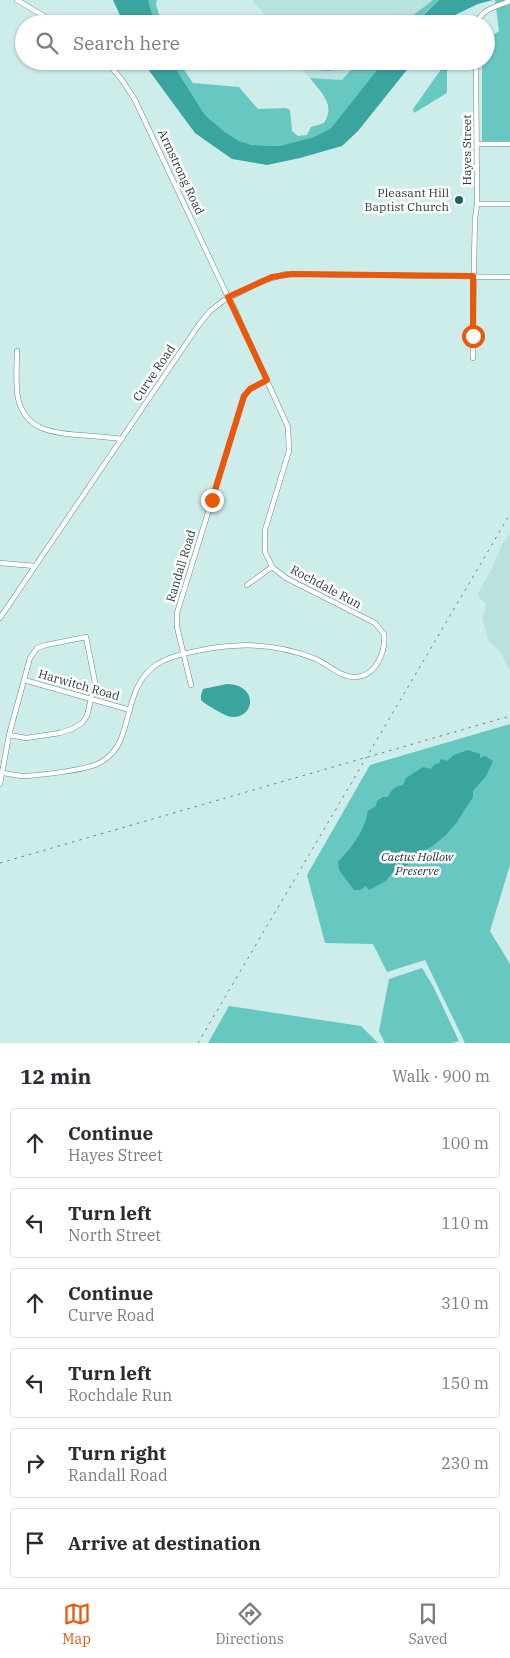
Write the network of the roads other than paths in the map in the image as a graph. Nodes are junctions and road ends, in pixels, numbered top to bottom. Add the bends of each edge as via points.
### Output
1 (17, 0) edge
2 (510, 1) edge
3 (42, 15) edge
4 (481, 15) edge
5 (114, 70) edge
6 (476, 70) edge
7 (478, 144) junction
8 (510, 144) edge
9 (477, 204) junction
10 (510, 204) edge
11 (473, 276) junction
12 (510, 277) edge
13 (228, 297) junction
14 (17, 351) dead end
15 (473, 358) dead end
16 (267, 380) junction
17 (122, 439) junction
18 (0, 563) edge
19 (34, 566) junction
20 (272, 566) junction
21 (247, 584) dead end
22 (0, 618) edge
23 (184, 655) junction
24 (24, 680) junction
25 (191, 684) dead end
26 (91, 699) junction
27 (130, 710) junction
28 (9, 735) junction
29 (1, 772) edge
30 (0, 784) edge

1 - 3 street
2 - 4 street
5 - 13 street, Armstrong Road via 139,108
6 - 7 street, Hayes Street
7 - 8 street
7 - 9 street, Hayes Street
9 - 10 street
9 - 11 street, Hayes Street
11 - 12 street, Curve Road
11 - 13 street, Curve Road via 286,274
11 - 15 street, Hayes Street
13 - 16 street, Rochdale Run
13 - 17 street, Curve Road via 205,316
14 - 17 street via 20,402 36,425 55,433
16 - 20 street, Rochdale Run via 290,438 265,530 265,552
16 - 23 street, Randall Road via 244,396 186,583 176,620
17 - 19 street, Curve Road
18 - 19 street
19 - 22 street, Curve Road
20 - 21 street
20 - 23 street, Rochdale Run via 286,578 380,627 384,634 384,651 371,672 356,678 348,676 292,650 268,646 237,644
23 - 25 street, Randall Road
23 - 27 street via 150,669 137,688
24 - 26 street, Harwitch Road
24 - 26 street via 30,658 37,648 86,637 95,682
24 - 28 street
26 - 27 street, Harwitch Road
26 - 28 street via 87,716 72,729 26,738
27 - 29 street via 120,742 109,757 98,764 26,776
28 - 29 street
29 - 30 street

